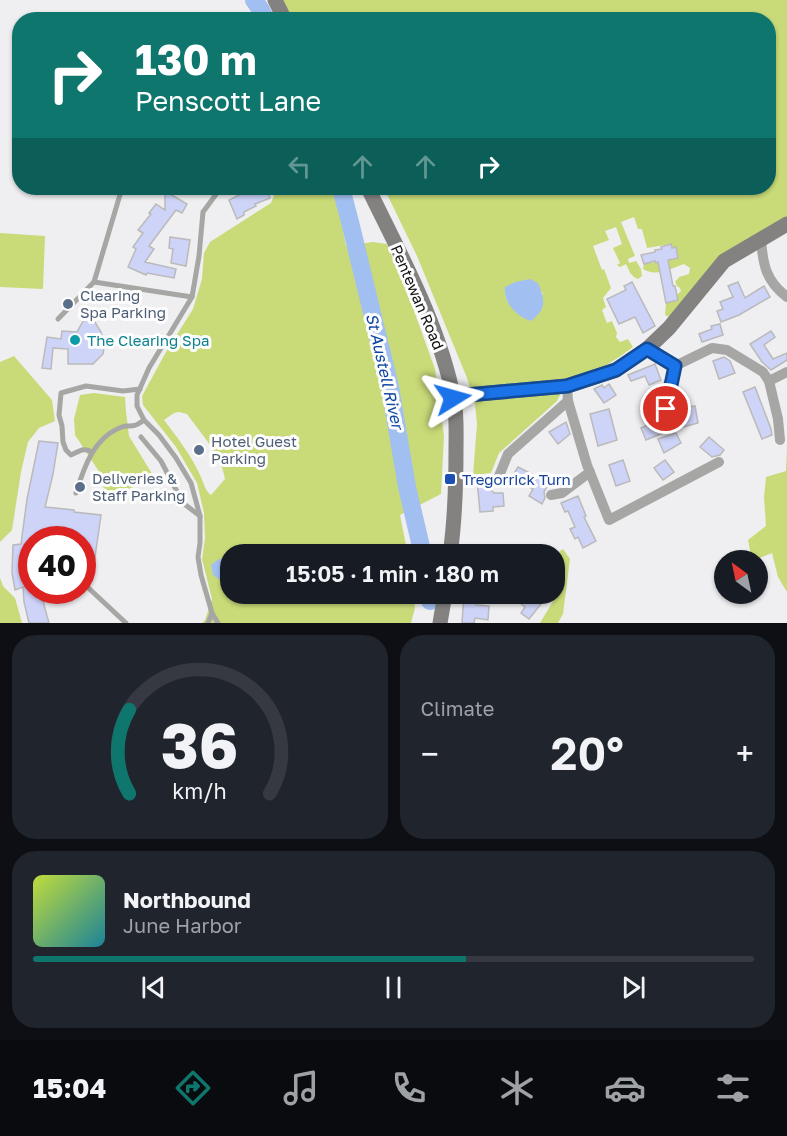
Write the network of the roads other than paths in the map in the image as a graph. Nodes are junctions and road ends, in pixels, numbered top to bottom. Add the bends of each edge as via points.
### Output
1 (120, 195) edge
2 (217, 195) edge
3 (371, 195) edge
4 (787, 224) edge
5 (761, 240) junction
6 (94, 282) junction
7 (192, 297) junction
8 (787, 297) edge
9 (58, 319) dead end
10 (647, 349) junction
11 (675, 366) junction
12 (787, 372) edge
13 (769, 381) junction
14 (140, 388) junction
15 (568, 393) junction
16 (453, 398) junction
17 (659, 415) dead end
18 (144, 420) junction
19 (141, 437) dead end
20 (780, 440) dead end
21 (92, 452) junction
22 (719, 462) dead end
23 (590, 472) junction
24 (499, 476) dead end
25 (76, 493) dead end
26 (551, 495) dead end
27 (200, 516) junction
28 (451, 544) edge
29 (96, 595) edge
30 (443, 604) edge
31 (212, 614) junction
32 (126, 623) edge
33 (208, 623) edge
34 (218, 623) edge
35 (440, 623) edge

1 - 6 lane
2 - 7 lane via 203,212
3 - 16 main road, Pentewan Road via 437,337
4 - 5 main road
5 - 8 street via 768,278
5 - 10 main road via 724,261
6 - 7 lane
6 - 9 lane
7 - 14 lane
10 - 11 street
10 - 15 main road via 616,370
11 - 13 street via 712,348 727,350 763,372
11 - 17 street via 666,409
12 - 13 street
13 - 20 street
14 - 18 lane via 137,406
14 - 21 lane via 123,391 86,386 61,393 59,415 66,450 72,455 87,449
15 - 16 main road
15 - 23 street
15 - 24 street via 508,454
16 - 28 main road, Pentewan Road via 456,477
18 - 21 lane via 112,432
18 - 27 lane via 159,435 191,483
19 - 27 lane via 161,461 183,503
21 - 25 lane
22 - 23 street via 609,520
23 - 26 street via 562,493
27 - 31 lane via 198,557
29 - 32 lane
30 - 35 main road
31 - 33 lane
31 - 34 lane

